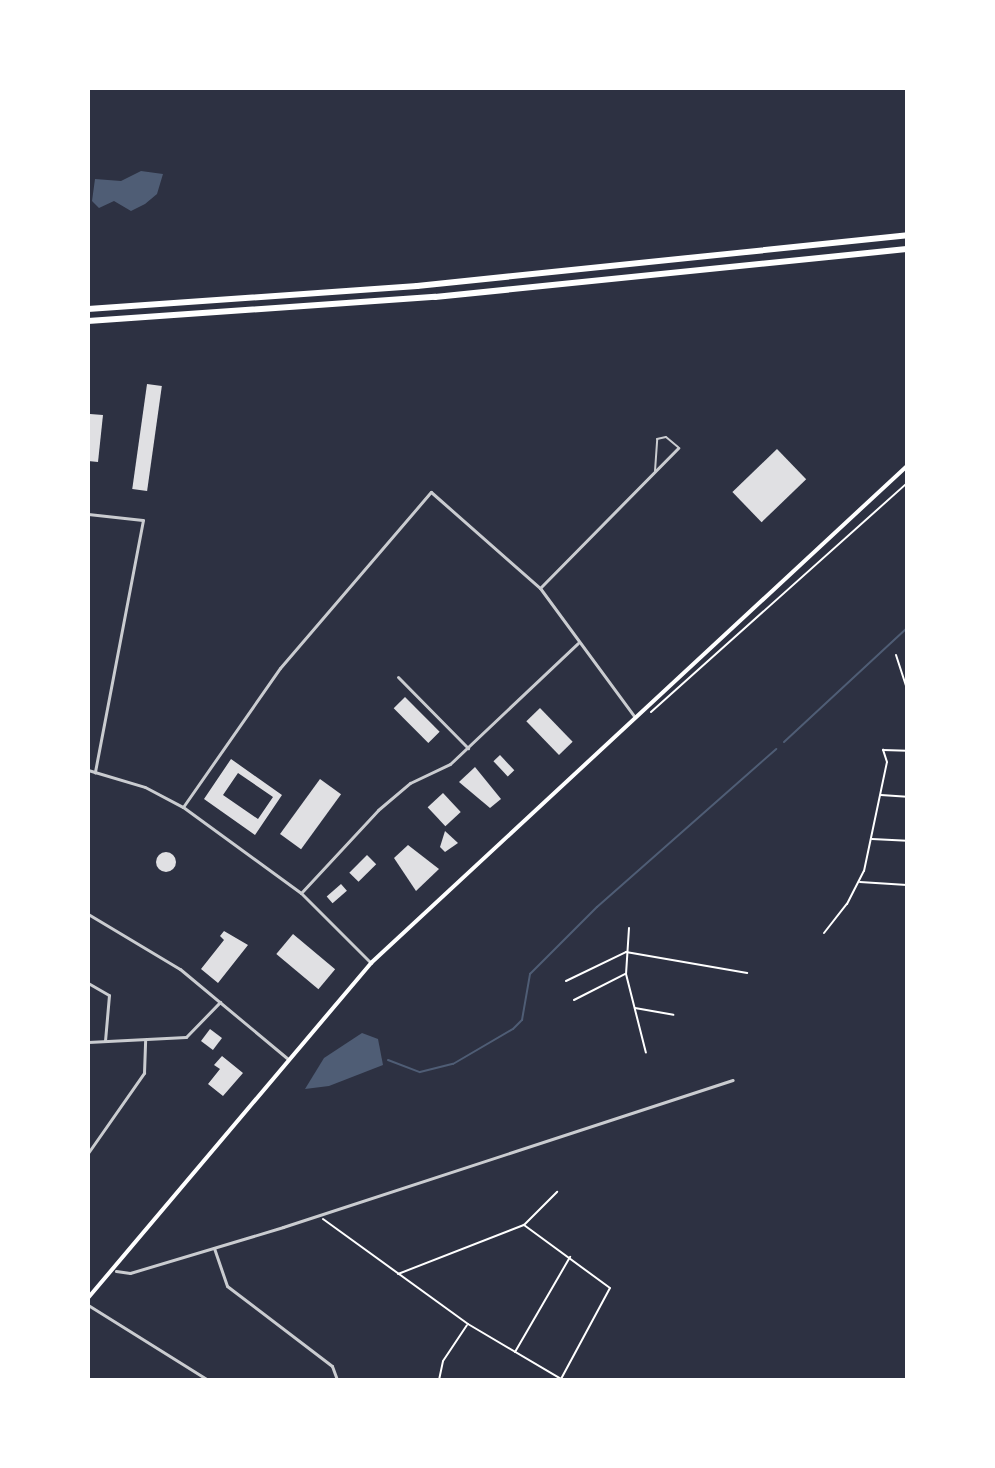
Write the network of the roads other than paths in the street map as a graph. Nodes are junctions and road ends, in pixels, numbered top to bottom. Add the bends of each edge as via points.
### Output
1 (907, 235) edge
2 (907, 249) edge
3 (88, 309) edge
4 (88, 321) edge
5 (678, 448) joint
6 (907, 466) edge
7 (655, 471) junction
8 (88, 514) edge
9 (540, 588) junction
10 (578, 643) junction
11 (398, 677) dead end
12 (634, 716) junction
13 (468, 748) junction
14 (88, 770) edge
15 (95, 772) junction
16 (183, 807) junction
17 (301, 893) junction
18 (88, 914) edge
19 (371, 963) junction
20 (88, 983) edge
21 (221, 1002) junction
22 (145, 1040) junction
23 (105, 1041) junction
24 (88, 1042) edge
25 (288, 1059) junction
26 (733, 1080) dead end
27 (88, 1153) edge
28 (214, 1248) junction
29 (116, 1271) junction
30 (88, 1298) edge
31 (88, 1305) edge
32 (208, 1380) edge
33 (337, 1380) edge

1 - 3 highway via 454,283
2 - 4 highway via 435,297
5 - 7 street
5 - 7 lane via 666,437 657,439
6 - 12 main road
7 - 9 street
8 - 15 street via 143,520
9 - 10 street
9 - 16 street via 431,492 292,653
10 - 12 street
10 - 13 street
11 - 13 street
12 - 19 main road
13 - 17 street via 450,764 405,786
14 - 15 street
15 - 16 street via 145,787
16 - 17 street
17 - 19 street
18 - 21 street via 154,951
19 - 25 main road
20 - 23 street via 109,995
21 - 22 street via 188,1036
21 - 25 street
22 - 23 street
22 - 27 street via 144,1073
23 - 24 street
25 - 29 main road
26 - 28 street
28 - 29 street via 130,1273
28 - 33 street via 227,1286 332,1366
29 - 30 main road
31 - 32 street

